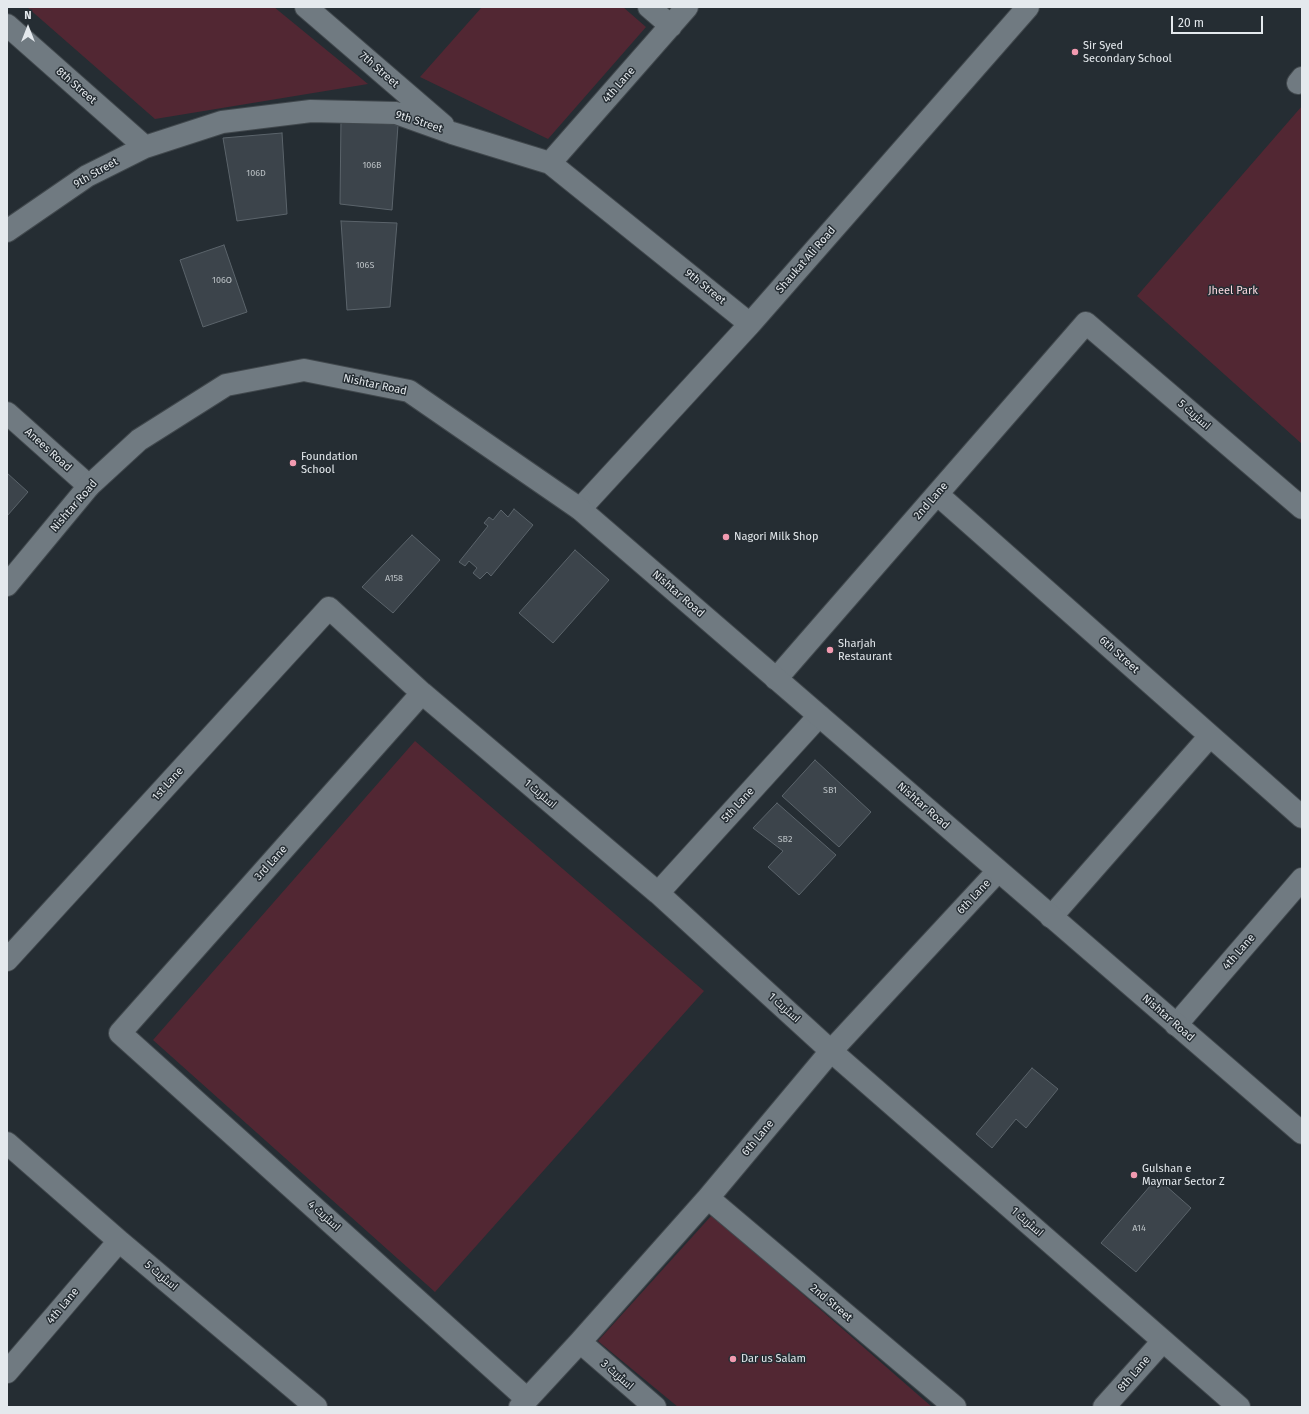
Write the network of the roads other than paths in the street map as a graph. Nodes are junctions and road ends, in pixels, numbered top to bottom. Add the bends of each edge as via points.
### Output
1 (306, 7) edge
2 (649, 7) edge
3 (687, 7) edge
4 (1028, 7) edge
5 (7, 25) edge
6 (671, 26) junction
7 (452, 133) junction
8 (145, 147) junction
9 (550, 162) junction
10 (7, 231) edge
11 (1086, 323) joint
12 (750, 324) junction
13 (7, 413) edge
14 (89, 486) junction
15 (937, 494) junction
16 (1302, 508) edge
17 (580, 509) junction
18 (7, 585) edge
19 (329, 608) joint
20 (776, 679) junction
21 (422, 693) junction
22 (819, 716) junction
23 (1210, 736) junction
24 (1302, 817) edge
25 (998, 871) junction
26 (1302, 879) edge
27 (658, 893) junction
28 (1051, 917) junction
29 (7, 960) edge
30 (1176, 1025) junction
31 (120, 1034) joint
32 (831, 1051) junction
33 (1302, 1132) edge
34 (7, 1143) edge
35 (708, 1198) junction
36 (119, 1241) junction
37 (1163, 1340) junction
38 (580, 1342) junction
39 (7, 1372) edge
40 (523, 1403) edge
41 (316, 1407) edge
42 (655, 1407) edge
43 (955, 1407) edge
44 (1104, 1407) edge
45 (1239, 1407) edge

1 - 7 street, 7th Street
2 - 6 street
3 - 6 street, 4th Lane
4 - 12 street, Shaukat Ali Road
5 - 8 street, 8th Street
6 - 9 street, 4th Lane
7 - 8 street, 9th Street via 396,113 311,111 222,122
7 - 9 street, 9th Street
8 - 10 street, 9th Street via 87,176
9 - 12 street, 9th Street
11 - 15 street, 2nd Lane
11 - 16 street, اسٹریٹ 5
12 - 17 street, Shaukat Ali Road
13 - 14 street, Anees Road
14 - 17 street, Nishtar Road via 139,440 226,385 304,370 409,391
14 - 18 street, Nishtar Road
15 - 20 street, 2nd Lane
15 - 23 street, 6th Street
17 - 20 street, Nishtar Road
19 - 21 street, اسٹریٹ 1
19 - 29 street, 1st Lane
20 - 22 street, Nishtar Road
21 - 27 street, اسٹریٹ 1
21 - 31 street, 3rd Lane
22 - 25 street, Nishtar Road
22 - 27 street, 5th Lane
23 - 24 street, 6th Street
23 - 28 street
25 - 28 street, Nishtar Road
25 - 32 street, 6th Lane
26 - 30 street, 4th Lane
27 - 32 street, اسٹریٹ 1
28 - 30 street, Nishtar Road
30 - 33 street, Nishtar Road
31 - 40 street, اسٹریٹ 4
32 - 35 street, 6th Lane
32 - 37 street, اسٹریٹ 1
34 - 36 street, اسٹریٹ 5
35 - 38 street, 6th Lane
35 - 43 street, 2nd Street
36 - 39 street, 4th Lane
36 - 41 street, اسٹریٹ 5
37 - 44 street, 8th Lane
37 - 45 street, اسٹریٹ 1
38 - 40 street, 6th Lane
38 - 42 street, اسٹریٹ 3

